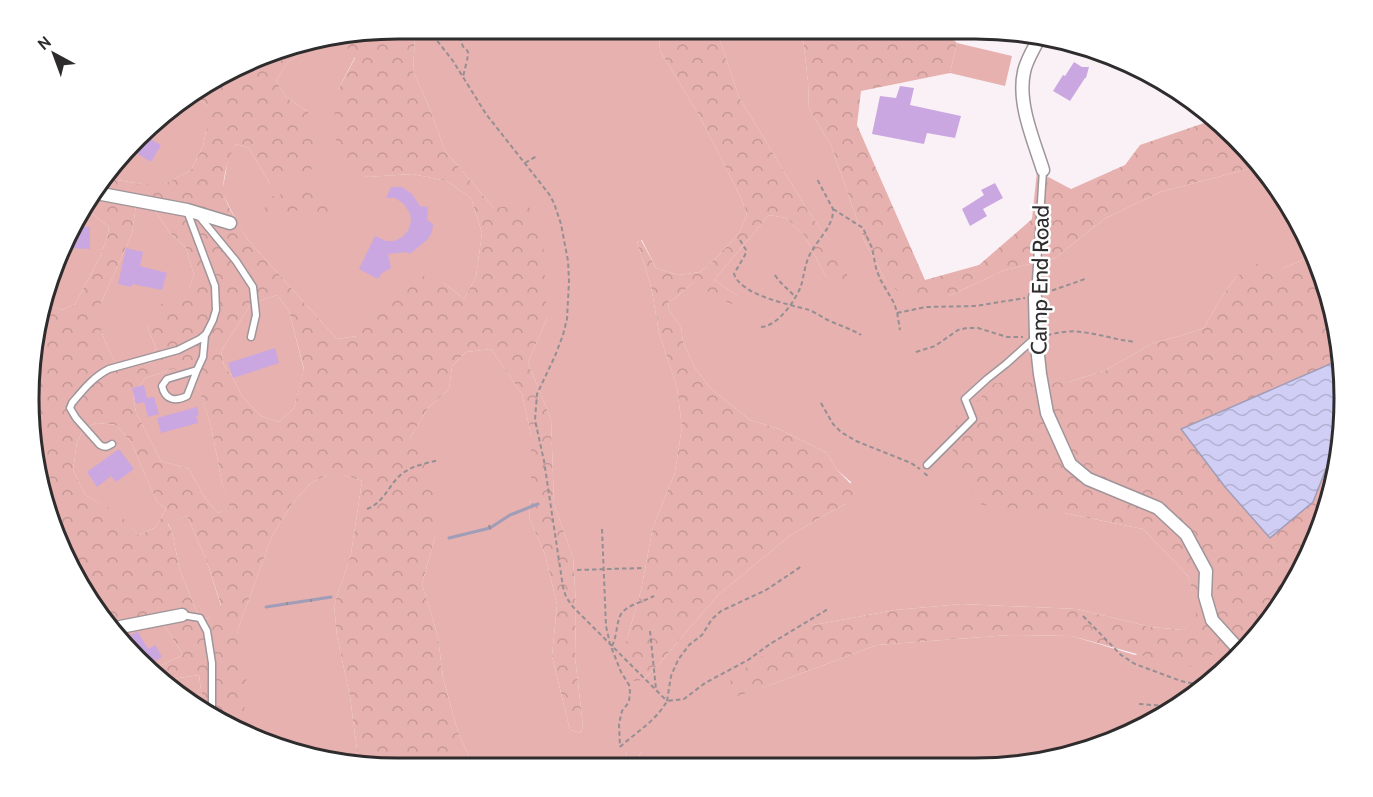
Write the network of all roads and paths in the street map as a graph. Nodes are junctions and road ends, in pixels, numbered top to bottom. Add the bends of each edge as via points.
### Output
1 (436, 39) edge
2 (460, 39) edge
3 (1037, 45) edge
4 (463, 77) junction
5 (537, 156) dead end
6 (525, 164) junction
7 (1043, 170) joint
8 (817, 179) dead end
9 (103, 194) edge
10 (833, 209) junction
11 (192, 212) junction
12 (230, 223) dead end
13 (740, 240) dead end
14 (775, 275) dead end
15 (1085, 279) dead end
16 (795, 297) junction
17 (1035, 297) junction
18 (789, 305) junction
19 (897, 313) junction
20 (760, 327) dead end
21 (900, 330) dead end
22 (206, 334) junction
23 (861, 335) dead end
24 (251, 337) dead end
25 (1036, 337) junction
26 (1135, 342) dead end
27 (916, 352) dead end
28 (197, 370) junction
29 (821, 403) dead end
30 (112, 444) dead end
31 (439, 460) dead end
32 (927, 465) dead end
33 (928, 477) dead end
34 (367, 509) dead end
35 (489, 525) dead end
36 (602, 529) dead end
37 (491, 531) dead end
38 (801, 566) dead end
39 (642, 568) dead end
40 (603, 569) junction
41 (577, 570) dead end
42 (654, 596) dead end
43 (828, 609) dead end
44 (182, 615) joint
45 (1083, 616) dead end
46 (121, 627) edge
47 (650, 631) dead end
48 (611, 645) junction
49 (1236, 646) edge
50 (1193, 684) edge
51 (656, 689) junction
52 (667, 701) junction
53 (1139, 704) dead end
54 (212, 705) edge
55 (1161, 706) edge

1 - 4 path
2 - 4 path via 468,52
3 - 7 street, Camp End Road via 1024,69 1021,90
4 - 6 path
5 - 6 path
6 - 48 path via 554,202 568,261 567,319 535,401 563,587 573,607
7 - 17 lane, Camp End Road
8 - 10 path
9 - 11 street
10 - 16 path via 830,223 809,256
10 - 19 path via 863,228 880,279
11 - 12 street
11 - 22 lane via 215,286 216,310
11 - 24 lane via 236,261 253,287 256,315
13 - 18 path via 746,250 734,274 740,284
14 - 16 path
15 - 17 path
16 - 18 path
17 - 19 path
17 - 25 street, Camp End Road
18 - 20 path via 776,322
18 - 23 path
19 - 21 path
22 - 28 lane
22 - 30 lane via 178,350 99,373 72,403 75,418 99,445
25 - 26 path via 1082,332
25 - 27 path via 1007,337 967,328
25 - 32 lane via 965,399 973,419
25 - 49 street, Camp End Road via 1047,413 1070,464 1088,479 1158,508 1186,534 1206,571 1205,596 1212,621
28 - 28 lane via 164,381 166,396 170,400 187,396
29 - 33 path via 841,432 911,463
31 - 34 path via 405,471 379,502
35 - 37 path
36 - 40 path
38 - 52 path via 766,590 721,610 678,660
39 - 40 path
40 - 41 path
40 - 48 path
42 - 48 path via 623,611
43 - 52 path via 684,699
44 - 46 street
44 - 54 lane via 200,618 207,631
45 - 50 path via 1135,664
47 - 51 path
48 - 51 path
48 - 52 path via 630,691 619,724 620,747 656,717
51 - 52 path
53 - 55 path

